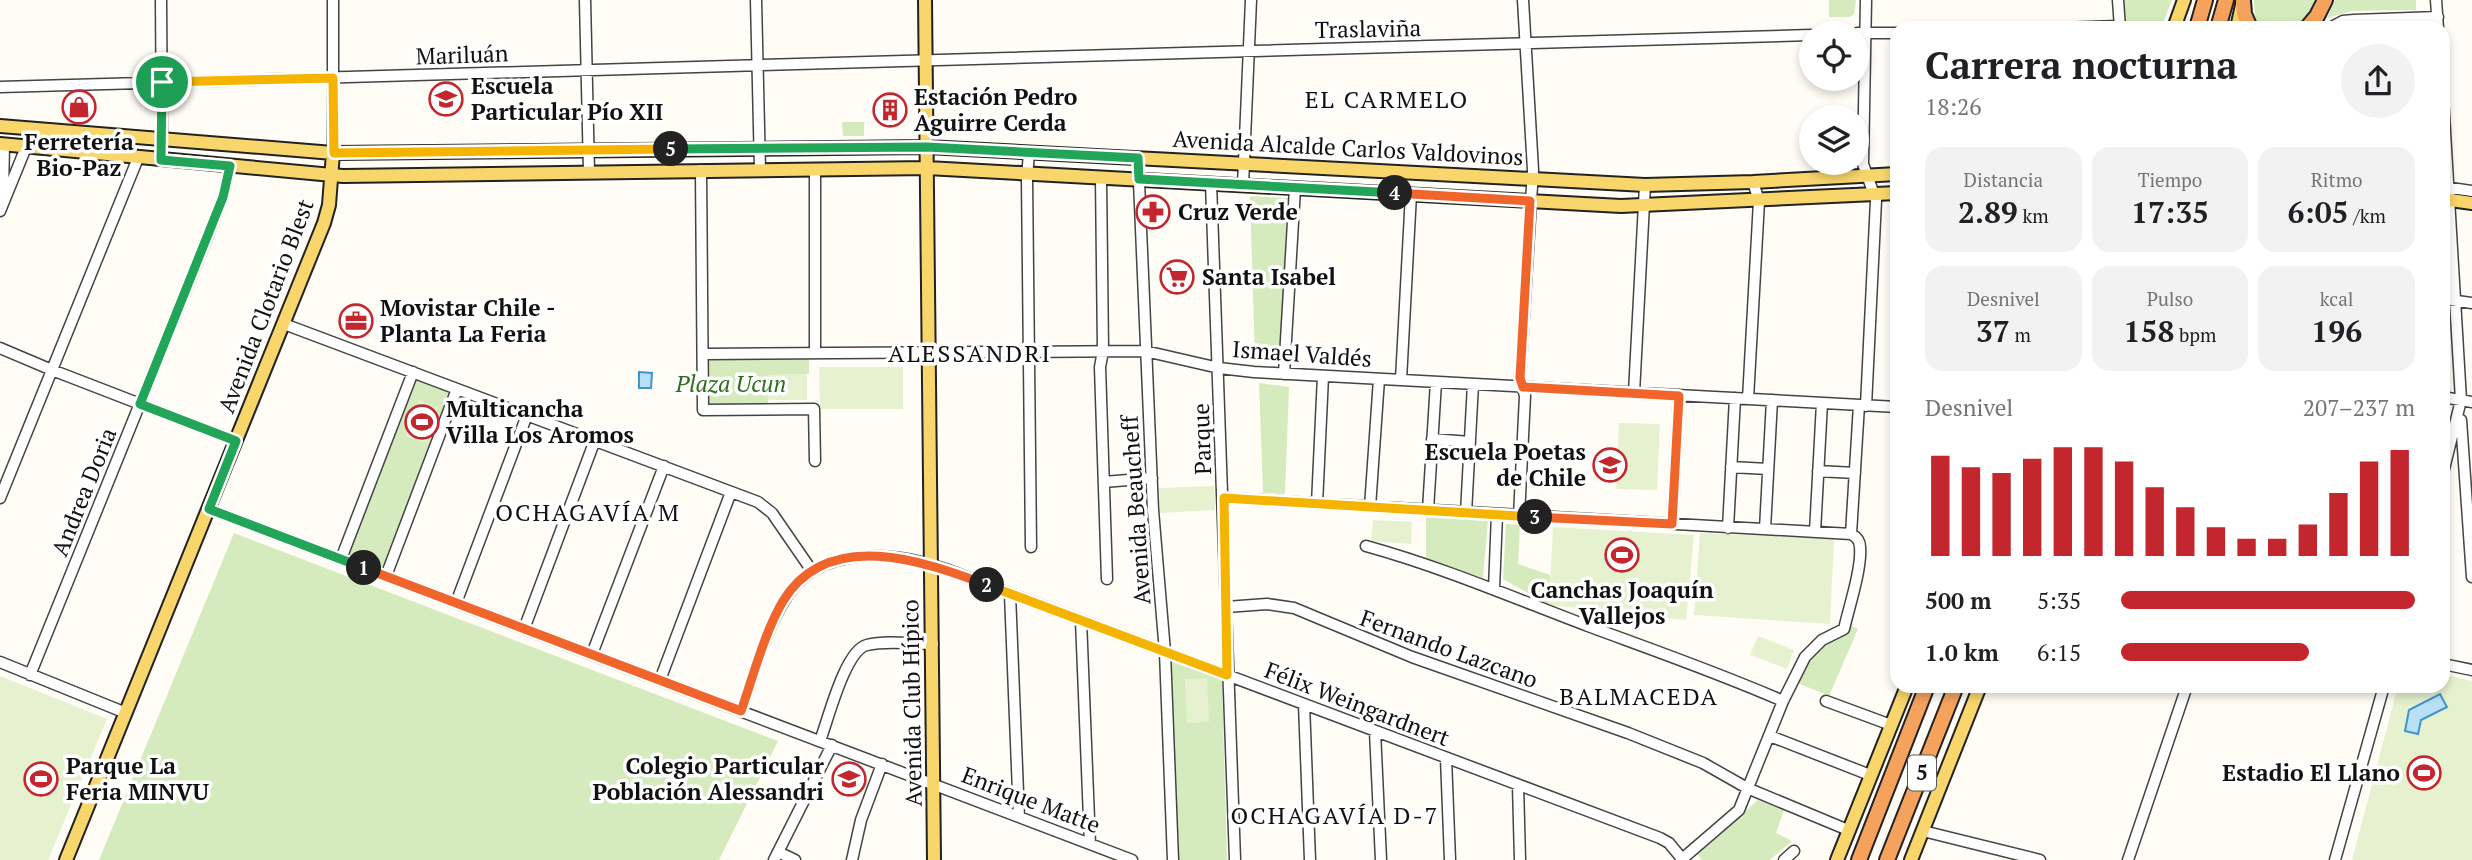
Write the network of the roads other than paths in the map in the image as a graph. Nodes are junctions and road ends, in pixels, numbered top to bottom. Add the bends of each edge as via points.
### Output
1 (161, 0) edge
2 (332, 0) edge
3 (585, 0) edge
4 (756, 0) edge
5 (925, 0) edge
6 (1251, 0) edge
7 (1522, 0) edge
8 (1866, 0) edge
9 (2118, 0) edge
10 (2184, 0) edge
11 (2205, 0) edge
12 (2227, 0) edge
13 (2243, 0) edge
14 (2325, 0) edge
15 (2436, 0) edge
16 (1863, 21) edge
17 (2120, 21) edge
18 (2176, 21) edge
19 (2199, 21) edge
20 (2220, 21) edge
21 (2238, 21) edge
22 (2247, 21) edge
23 (2313, 21) edge
24 (2343, 21) edge
25 (2396, 21) edge
26 (2438, 21) edge
27 (1869, 33) edge
28 (1890, 33) edge
29 (1799, 35) edge
30 (1526, 45) junction
31 (1249, 51) junction
32 (926, 61) junction
33 (758, 66) junction
34 (587, 70) junction
35 (333, 78) junction
36 (162, 82) junction
37 (0, 87) edge
38 (1862, 91) edge
39 (0, 126) edge
40 (33, 130) junction
41 (77, 132) junction
42 (162, 139) junction
43 (2, 145) edge
44 (25, 146) junction
45 (249, 147) junction
46 (927, 147) junction
47 (760, 148) junction
48 (832, 148) junction
49 (848, 148) junction
50 (662, 149) junction
51 (682, 149) junction
52 (588, 150) junction
53 (619, 150) junction
54 (638, 150) junction
55 (75, 151) junction
56 (371, 152) junction
57 (459, 152) junction
58 (1029, 152) junction
59 (334, 153) junction
60 (138, 158) junction
61 (1138, 158) junction
62 (161, 160) junction
63 (1245, 164) junction
64 (230, 166) junction
65 (245, 167) junction
66 (927, 168) junction
67 (815, 169) junction
68 (829, 169) junction
69 (851, 169) junction
70 (1345, 169) junction
71 (684, 170) junction
72 (701, 170) junction
73 (760, 170) junction
74 (619, 171) junction
75 (638, 171) junction
76 (662, 171) junction
77 (589, 172) junction
78 (460, 173) junction
79 (1027, 173) junction
80 (370, 174) junction
81 (1435, 174) junction
82 (1890, 174) edge
83 (332, 176) junction
84 (1867, 176) junction
85 (1101, 177) junction
86 (1139, 179) junction
87 (1532, 179) junction
88 (1754, 182) junction
89 (1212, 183) junction
90 (1243, 185) junction
91 (1645, 185) junction
92 (1295, 188) junction
93 (1342, 191) junction
94 (2472, 191) edge
95 (1890, 193) edge
96 (2450, 193) edge
97 (1412, 194) junction
98 (1874, 194) junction
99 (1434, 195) junction
100 (2450, 195) edge
101 (1530, 201) junction
102 (1759, 201) junction
103 (2472, 203) edge
104 (1645, 206) junction
105 (1, 207) edge
106 (2450, 241) edge
107 (2450, 300) edge
108 (2455, 301) junction
109 (2472, 303) edge
110 (284, 324) junction
111 (0, 348) edge
112 (1103, 351) junction
113 (1145, 351) junction
114 (929, 352) junction
115 (1030, 352) junction
116 (814, 353) junction
117 (705, 354) junction
118 (1219, 368) junction
119 (52, 370) junction
120 (413, 372) junction
121 (1284, 374) junction
122 (1323, 376) junction
123 (1378, 379) junction
124 (1401, 380) junction
125 (1436, 382) junction
126 (1473, 384) junction
127 (1523, 387) junction
128 (457, 389) junction
129 (1634, 393) junction
130 (1679, 396) junction
131 (1735, 398) junction
132 (1748, 399) junction
133 (1772, 400) junction
134 (2450, 400) edge
135 (2472, 402) edge
136 (1822, 403) junction
137 (140, 404) junction
138 (1862, 405) junction
139 (2460, 405) junction
140 (1890, 407) edge
141 (527, 415) junction
142 (1432, 439) junction
143 (595, 440) junction
144 (236, 441) junction
145 (1470, 442) junction
146 (2450, 445) edge
147 (815, 461) dead end
148 (664, 466) junction
149 (1731, 467) junction
150 (1768, 469) junction
151 (1818, 471) junction
152 (1855, 473) junction
153 (1152, 478) junction
154 (1104, 482) junction
155 (731, 492) junction
156 (0, 498) edge
157 (1224, 498) junction
158 (1317, 504) junction
159 (1370, 507) junction
160 (209, 509) junction
161 (1428, 510) junction
162 (1466, 513) junction
163 (1497, 514) junction
164 (1519, 516) junction
165 (1728, 523) junction
166 (1672, 524) junction
167 (1765, 530) junction
168 (1815, 532) junction
169 (1854, 536) junction
170 (1366, 546) dead end
171 (1031, 547) dead end
172 (2471, 553) edge
173 (341, 559) junction
174 (932, 564) junction
175 (812, 572) junction
176 (386, 576) junction
177 (2472, 577) edge
178 (1107, 579) dead end
179 (1494, 589) junction
180 (1010, 594) junction
181 (456, 603) junction
182 (1226, 607) junction
183 (1081, 620) junction
184 (524, 629) junction
185 (933, 644) junction
186 (1165, 652) junction
187 (592, 654) junction
188 (0, 662) edge
189 (2450, 665) edge
190 (2472, 670) edge
191 (30, 675) junction
192 (1227, 675) junction
193 (660, 680) junction
194 (1904, 693) edge
195 (1924, 693) edge
196 (1953, 693) edge
197 (1977, 693) edge
198 (2185, 693) edge
199 (2382, 693) edge
200 (1783, 701) junction
201 (1826, 701) dead end
202 (1304, 704) junction
203 (741, 711) junction
204 (126, 713) junction
205 (1891, 725) junction
206 (1375, 731) junction
207 (1770, 736) junction
208 (820, 741) junction
209 (832, 745) junction
210 (1446, 758) junction
211 (882, 764) junction
212 (1870, 775) junction
213 (935, 785) junction
214 (1518, 785) junction
215 (1748, 788) junction
216 (1019, 817) junction
217 (1848, 830) junction
218 (1923, 831) junction
219 (1090, 844) junction
220 (1794, 851) dead end
221 (776, 856) edge
222 (66, 860) edge
223 (795, 860) edge
224 (852, 860) edge
225 (934, 860) edge
226 (1132, 860) edge
227 (1173, 860) edge
228 (1235, 860) edge
229 (1310, 860) edge
230 (1381, 860) edge
231 (1450, 860) edge
232 (1520, 860) edge
233 (1682, 860) edge
234 (1784, 860) edge
235 (1836, 860) edge
236 (1859, 860) edge
237 (1888, 860) edge
238 (1911, 860) edge
239 (2040, 860) edge
240 (2128, 860) edge
241 (2335, 860) edge

1 - 36 street
2 - 35 street
3 - 34 street
4 - 33 street
5 - 32 main road, Avenida Club Hípico
6 - 31 street
7 - 30 street
8 - 16 street
9 - 17 street
10 - 18 main road
11 - 19 highway
12 - 20 highway
13 - 21 main road
13 - 22 highway
14 - 23 highway
15 - 26 street
24 - 25 street
27 - 28 street
29 - 30 street, Traslaviña
30 - 31 street, Traslaviña
30 - 87 street
31 - 32 street, Traslaviña
31 - 63 street
32 - 33 street, Mariluán
32 - 46 main road, Avenida Club Hípico
33 - 34 street, Mariluán
33 - 47 street
34 - 35 street, Mariluán
34 - 52 street
35 - 36 street, Mariluán
35 - 59 street
36 - 37 street, Mariluán
36 - 42 street
38 - 84 street
39 - 40 main road, Avenida Alcalde Carlos Valdovinos
40 - 41 main road, Avenida Alcalde Carlos Valdovinos
40 - 44 street
41 - 42 main road, Avenida Alcalde Carlos Valdovinos
41 - 55 main road
42 - 45 main road, Avenida Alcalde Carlos Valdovinos
42 - 62 main road
43 - 44 main road, Avenida Alcalde Carlos Valdovinos
43 - 105 street
44 - 55 main road, Avenida Alcalde Carlos Valdovinos
44 - 105 street
45 - 59 main road, Avenida Alcalde Carlos Valdovinos
45 - 65 main road
46 - 49 main road, Avenida Alcalde Carlos Valdovinos
46 - 58 main road, Avenida Alcalde Carlos Valdovinos
46 - 66 main road, Avenida Club Hípico
47 - 48 main road, Avenida Alcalde Carlos Valdovinos
47 - 51 main road, Avenida Alcalde Carlos Valdovinos
47 - 73 street
48 - 49 main road, Avenida Alcalde Carlos Valdovinos
48 - 68 main road via 837,159
49 - 69 main road via 843,162
50 - 51 main road, Avenida Alcalde Carlos Valdovinos
50 - 54 main road, Avenida Alcalde Carlos Valdovinos
50 - 76 main road via 668,161
51 - 71 main road via 676,161
52 - 53 main road, Avenida Alcalde Carlos Valdovinos
52 - 57 main road, Avenida Alcalde Carlos Valdovinos
52 - 77 street
53 - 54 main road, Avenida Alcalde Carlos Valdovinos
53 - 74 main road via 624,161
54 - 75 main road via 632,161
55 - 60 main road, Avenida Alcalde Carlos Valdovinos
56 - 57 main road, Avenida Alcalde Carlos Valdovinos
56 - 59 main road, Avenida Alcalde Carlos Valdovinos
56 - 80 main road
57 - 78 main road
58 - 61 main road, Avenida Alcalde Carlos Valdovinos
58 - 79 street
59 - 83 main road, Avenida Clotario Blest
60 - 62 main road, Avenida Alcalde Carlos Valdovinos
60 - 119 street
61 - 63 main road, Avenida Alcalde Carlos Valdovinos
61 - 86 street, Avenida Beaucheff
62 - 64 main road, Avenida Alcalde Carlos Valdovinos
63 - 70 main road, Avenida Alcalde Carlos Valdovinos
63 - 90 street
64 - 65 main road, Avenida Alcalde Carlos Valdovinos
64 - 137 street, Andrea Doria via 223,197
65 - 83 main road, Avenida Alcalde Carlos Valdovinos
66 - 69 main road, Avenida Alcalde Carlos Valdovinos
66 - 79 main road, Avenida Alcalde Carlos Valdovinos
66 - 114 main road, Avenida Club Hípico
67 - 68 main road, Avenida Alcalde Carlos Valdovinos
67 - 73 main road, Avenida Alcalde Carlos Valdovinos
67 - 116 street
68 - 69 main road, Avenida Alcalde Carlos Valdovinos
70 - 81 main road, Avenida Alcalde Carlos Valdovinos
70 - 93 main road
71 - 72 main road, Avenida Alcalde Carlos Valdovinos
71 - 76 main road, Avenida Alcalde Carlos Valdovinos
72 - 73 main road, Avenida Alcalde Carlos Valdovinos
72 - 117 street
74 - 75 main road, Avenida Alcalde Carlos Valdovinos
74 - 77 main road, Avenida Alcalde Carlos Valdovinos
75 - 76 main road, Avenida Alcalde Carlos Valdovinos
77 - 78 main road, Avenida Alcalde Carlos Valdovinos
78 - 80 main road, Avenida Alcalde Carlos Valdovinos
79 - 85 main road, Avenida Alcalde Carlos Valdovinos
79 - 115 street
80 - 83 main road, Avenida Alcalde Carlos Valdovinos
81 - 87 main road, Avenida Alcalde Carlos Valdovinos
81 - 99 main road
82 - 84 main road, Avenida Alcalde Carlos Valdovinos
83 - 110 main road, Avenida Clotario Blest via 324,223
84 - 88 main road, Avenida Alcalde Carlos Valdovinos
84 - 98 street
85 - 86 main road, Avenida Alcalde Carlos Valdovinos
85 - 112 street
86 - 89 main road, Avenida Alcalde Carlos Valdovinos
86 - 113 street, Avenida Beaucheff
87 - 91 main road, Avenida Alcalde Carlos Valdovinos
87 - 101 street
88 - 91 main road, Avenida Alcalde Carlos Valdovinos
88 - 102 street
89 - 90 main road, Avenida Alcalde Carlos Valdovinos
89 - 118 street, Parque
90 - 92 main road, Avenida Alcalde Carlos Valdovinos
91 - 104 street
92 - 93 main road, Avenida Alcalde Carlos Valdovinos
92 - 121 street
93 - 97 main road, Avenida Alcalde Carlos Valdovinos
94 - 96 street
95 - 98 main road, Avenida Alcalde Carlos Valdovinos
97 - 99 main road, Avenida Alcalde Carlos Valdovinos
97 - 124 street
98 - 102 main road, Avenida Alcalde Carlos Valdovinos
98 - 138 street
99 - 101 main road, Avenida Alcalde Carlos Valdovinos
100 - 103 main road
101 - 104 main road, Avenida Alcalde Carlos Valdovinos
101 - 127 street
102 - 104 main road, Avenida Alcalde Carlos Valdovinos
102 - 132 street
104 - 129 street
106 - 108 street
107 - 108 street
108 - 109 street
108 - 139 street
110 - 120 street
110 - 144 main road, Avenida Clotario Blest
111 - 119 street
112 - 113 street, Ismael Valdés
112 - 115 street, Ismael Valdés
112 - 154 street
113 - 118 street, Ismael Valdés
113 - 153 street, Avenida Beaucheff
114 - 115 street, Ismael Valdés
114 - 116 street, Ismael Valdés
114 - 174 main road, Avenida Club Hípico
115 - 171 street
116 - 117 street, Ismael Valdés
117 - 147 street via 704,410 814,409
118 - 121 street, Ismael Valdés
118 - 157 street, Parque
119 - 137 street
119 - 156 street
120 - 128 street
120 - 173 street
121 - 122 street, Ismael Valdés
122 - 123 street, Ismael Valdés
122 - 158 street
123 - 124 street, Ismael Valdés
123 - 159 street
124 - 125 street, Ismael Valdés
125 - 126 street, Ismael Valdés
125 - 142 street
126 - 127 street, Ismael Valdés
126 - 145 street
127 - 129 street, Ismael Valdés
127 - 164 street
128 - 141 street
128 - 176 street
129 - 130 street, Ismael Valdés
130 - 131 street, Ismael Valdés
130 - 166 street
131 - 132 street, Ismael Valdés
131 - 149 street
132 - 133 street, Ismael Valdés
133 - 136 street, Ismael Valdés
133 - 150 street
134 - 139 street
135 - 139 street
136 - 138 street, Ismael Valdés
136 - 151 street
137 - 144 street
137 - 191 street, Andrea Doria
138 - 140 street, Ismael Valdés
138 - 152 street
139 - 146 street
139 - 172 street
141 - 143 street
141 - 181 street
142 - 145 street
142 - 161 street
143 - 148 street
143 - 184 street
144 - 160 main road, Avenida Clotario Blest
145 - 162 street
148 - 155 street
148 - 187 street
149 - 150 street
149 - 165 street
150 - 167 street
151 - 152 street
151 - 168 street
152 - 169 street
153 - 154 street
153 - 186 street, Avenida Beaucheff
154 - 178 street
155 - 175 street via 768,508
155 - 193 street
157 - 158 street
157 - 182 street, Parque
158 - 159 street
159 - 161 street
160 - 173 street, Enrique Matte
160 - 204 main road, Avenida Clotario Blest
161 - 162 street
162 - 163 street
163 - 164 street
163 - 179 street
164 - 166 street
165 - 166 street
165 - 167 street
167 - 168 street
168 - 169 street
169 - 200 street via 1860,545 1859,558 1844,628 1811,648
170 - 179 street
172 - 177 street
173 - 176 street, Enrique Matte
174 - 175 street, Félix Weingardnert via 865,556 835,560
174 - 180 street, Félix Weingardnert
174 - 185 main road, Avenida Club Hípico
175 - 203 street via 779,608
176 - 181 street, Enrique Matte
179 - 200 street
180 - 183 street, Félix Weingardnert
180 - 216 street
181 - 184 street, Enrique Matte
182 - 192 street, Parque
182 - 215 street, Fernando Lazcano via 1267,604 1294,608 1628,733 1703,763
183 - 186 street, Félix Weingardnert
183 - 219 street
184 - 187 street, Enrique Matte
185 - 208 street via 860,648 848,663
185 - 213 main road, Avenida Club Hípico
186 - 192 street, Félix Weingardnert
186 - 227 street, Avenida Beaucheff
187 - 193 street, Enrique Matte
188 - 191 street
189 - 190 street
191 - 204 street
192 - 202 street, Félix Weingardnert
192 - 228 street, Parque
193 - 203 street, Enrique Matte
194 - 205 main road
195 - 236 highway, 5
196 - 237 highway, 5
197 - 218 main road
198 - 240 street
199 - 241 street
200 - 207 street
201 - 205 street
202 - 206 street, Félix Weingardnert
202 - 229 street
203 - 208 street, Enrique Matte
204 - 222 main road, Avenida Clotario Blest
205 - 212 main road
206 - 210 street, Félix Weingardnert
206 - 230 street
207 - 212 street
207 - 215 street
208 - 209 street, Enrique Matte
209 - 211 street, Enrique Matte
209 - 221 street
210 - 214 street, Félix Weingardnert
210 - 231 street
211 - 213 street, Enrique Matte
211 - 224 street
212 - 217 main road
213 - 216 street, Enrique Matte
213 - 225 main road, Avenida Club Hípico
214 - 232 street
214 - 233 street, Félix Weingardnert via 1663,839
215 - 217 street, Fernando Lazcano
215 - 233 street via 1739,810
216 - 219 street, Enrique Matte
217 - 235 main road
218 - 238 main road
218 - 239 street
219 - 226 street, Enrique Matte
220 - 234 street
221 - 223 street

